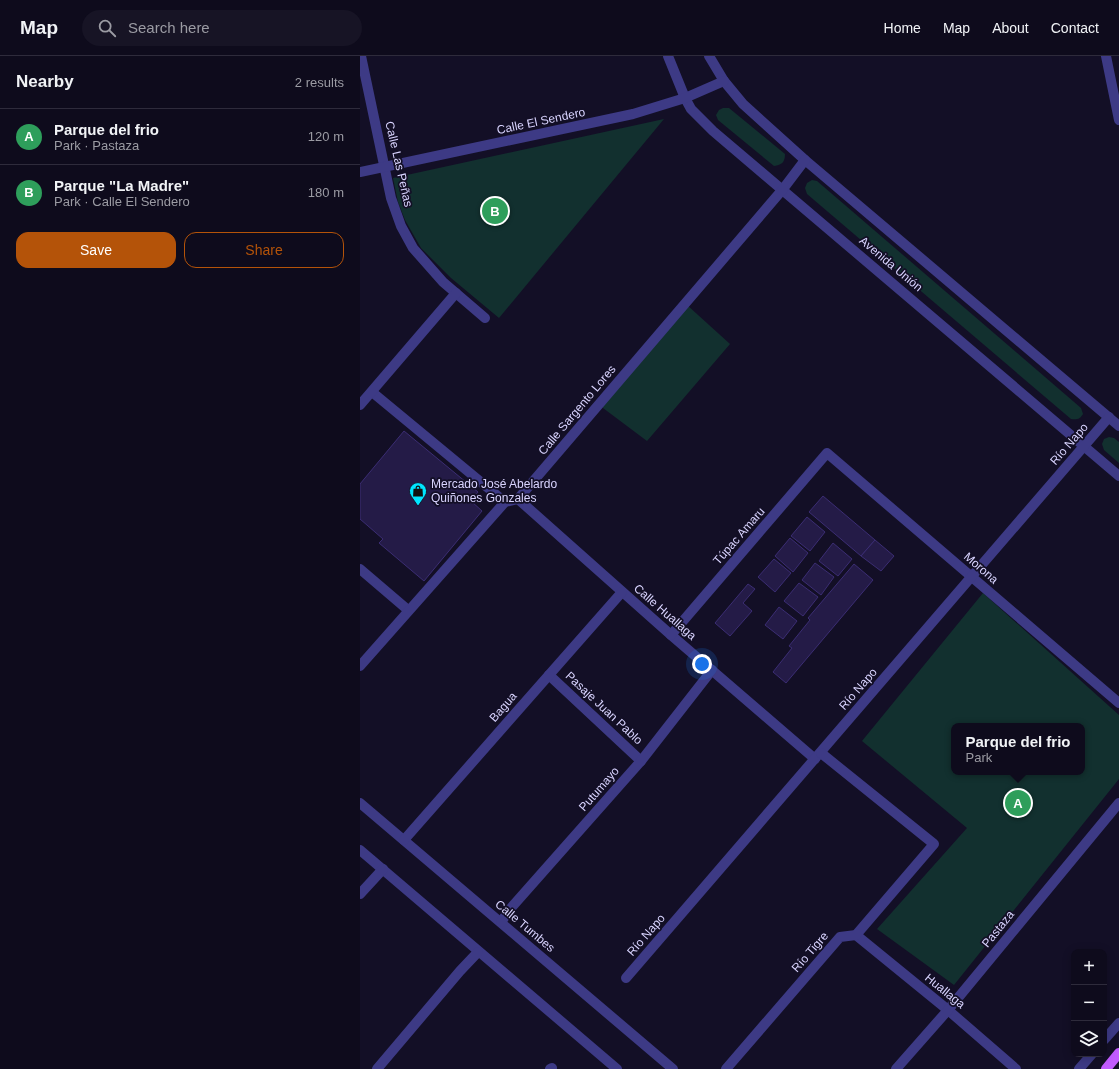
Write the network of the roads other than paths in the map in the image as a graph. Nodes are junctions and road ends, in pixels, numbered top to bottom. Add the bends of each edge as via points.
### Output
1 (361, 56) edge
2 (668, 56) edge
3 (709, 56) edge
4 (1106, 56) edge
5 (724, 81) junction
6 (685, 98) junction
7 (1119, 120) edge
8 (805, 160) junction
9 (385, 167) junction
10 (360, 172) edge
11 (783, 189) junction
12 (456, 293) junction
13 (485, 318) dead end
14 (372, 392) junction
15 (360, 405) edge
16 (1109, 418) junction
17 (1119, 426) edge
18 (1084, 446) junction
19 (827, 453) joint
20 (1119, 476) edge
21 (518, 499) junction
22 (505, 502) junction
23 (360, 569) edge
24 (972, 577) junction
25 (622, 592) junction
26 (408, 610) junction
27 (671, 635) junction
28 (360, 666) edge
29 (712, 670) junction
30 (549, 675) junction
31 (1119, 703) edge
32 (818, 756) junction
33 (641, 761) junction
34 (360, 803) edge
35 (1119, 803) edge
36 (404, 840) junction
37 (360, 850) edge
38 (382, 870) junction
39 (360, 894) edge
40 (501, 922) junction
41 (856, 935) junction
42 (478, 952) junction
43 (626, 978) dead end
44 (948, 1010) junction
45 (1119, 1023) edge
46 (1107, 1037) edge
47 (1119, 1054) edge
48 (1089, 1057) edge
49 (377, 1069) edge
50 (617, 1069) edge
51 (673, 1069) edge
52 (726, 1069) edge
53 (896, 1069) edge
54 (1016, 1069) edge
55 (1079, 1069) edge
56 (1106, 1069) edge

1 - 9 street, Calle Las Peñas
2 - 6 street, Avenida Unión
3 - 5 street, Avenida Unión
4 - 7 street
5 - 6 street, Calle El Sendero
5 - 8 street, Avenida Unión via 743,104
6 - 9 street, Calle El Sendero via 633,114
6 - 11 street, Avenida Unión via 691,109 714,131
8 - 11 street, Calle Sargento Lores
8 - 16 street, Avenida Unión
9 - 10 street, Calle El Sendero
9 - 12 street, Calle Las Peñas via 391,198 401,226 413,248
11 - 18 street, Avenida Unión
11 - 21 street, Calle Sargento Lores
12 - 13 street, Calle Las Peñas
12 - 14 street
14 - 15 street
14 - 22 street
16 - 17 street, Avenida Unión
16 - 18 street, Río Napo
18 - 20 street, Avenida Unión
18 - 24 street, Río Napo
19 - 24 street, Morona
19 - 27 street, Túpac Amaru
21 - 22 street
21 - 25 street, Calle Huallaga
22 - 26 street
23 - 26 street
24 - 31 street, Morona
24 - 32 street, Río Napo
25 - 27 street, Calle Huallaga
25 - 30 street, Bagua
26 - 28 street
27 - 29 street, Calle Huallaga
29 - 32 street, Calle Huallaga
29 - 33 street, Putumayo
30 - 33 street, Pasaje Juan Pablo
30 - 36 street, Bagua
32 - 41 street, Calle Huallaga via 934,844
32 - 43 street, Río Napo
33 - 40 street, Putumayo
34 - 36 street, Calle Tumbes
35 - 44 street, Pastaza
36 - 40 street, Calle Tumbes
37 - 38 street
38 - 39 street
38 - 42 street
40 - 51 street, Calle Tumbes
41 - 44 street, Huallaga
41 - 52 street, Río Tigre via 840,937
42 - 49 street
42 - 50 street
44 - 53 street, Pastaza
44 - 54 street, Huallaga
45 - 46 street
47 - 56 main road
48 - 55 street

